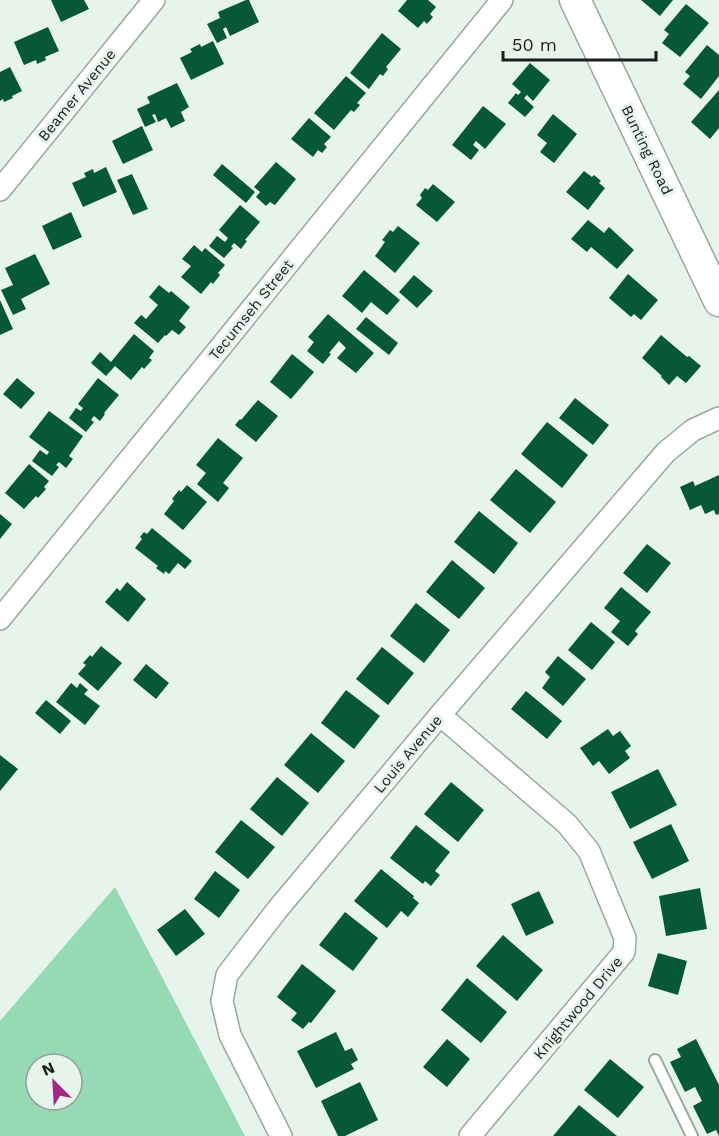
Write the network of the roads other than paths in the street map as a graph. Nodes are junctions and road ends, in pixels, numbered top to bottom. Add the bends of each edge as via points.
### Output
1 (154, 0) edge
2 (502, 0) edge
3 (575, 0) edge
4 (0, 190) edge
5 (719, 301) edge
6 (719, 418) edge
7 (0, 620) edge
8 (440, 715) junction
9 (655, 1060) dead end
10 (281, 1136) edge
11 (470, 1136) edge
12 (692, 1136) edge

1 - 4 street, Beamer Avenue
2 - 7 street, Tecumseh Street
3 - 5 main road, Bunting Road
6 - 8 street, Louis Avenue via 693,430 666,452
8 - 10 street, Louis Avenue via 227,975 222,1001 230,1035
8 - 11 street, Knightwood Drive via 567,824 589,851 625,938 624,952
9 - 12 lane

